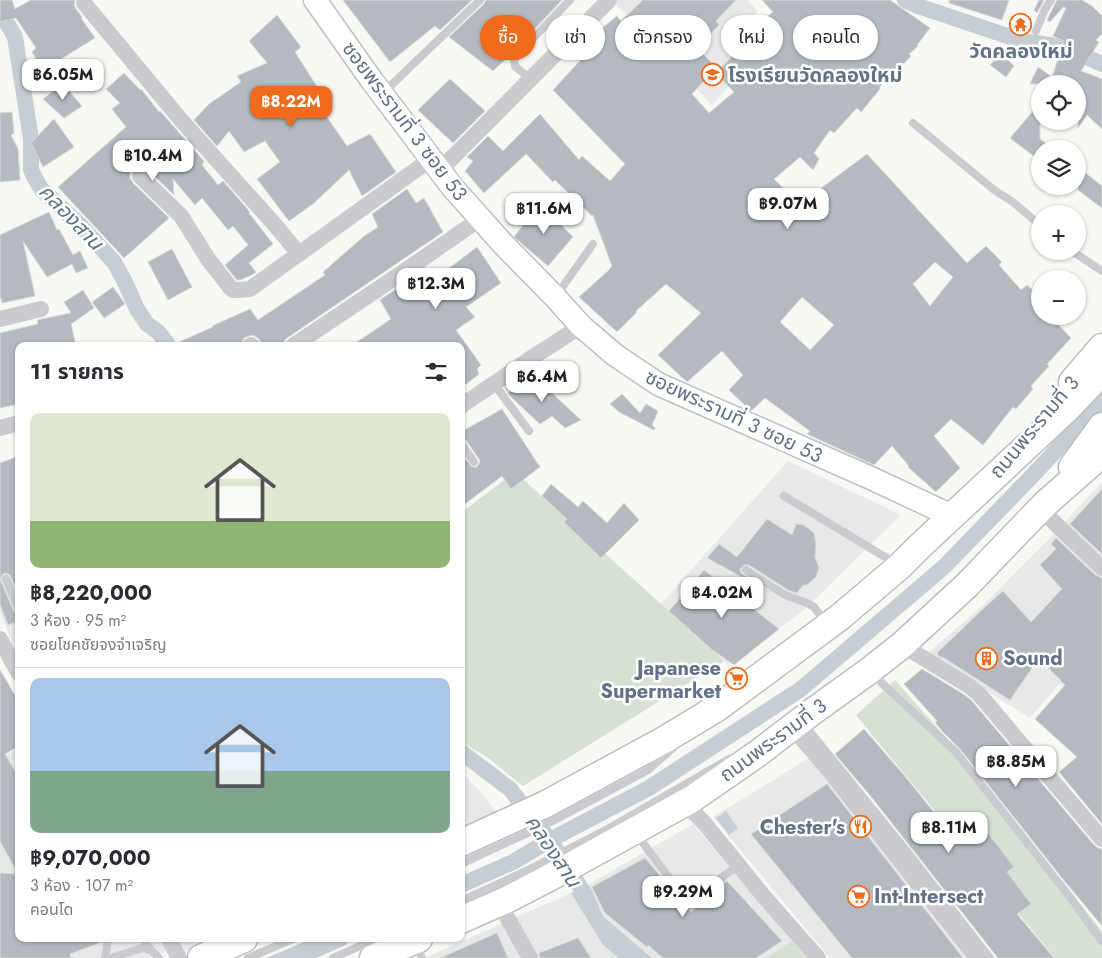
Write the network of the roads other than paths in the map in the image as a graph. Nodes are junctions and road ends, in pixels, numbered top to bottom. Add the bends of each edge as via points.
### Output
1 (315, 0) edge
2 (480, 0) edge
3 (570, 0) edge
4 (609, 0) edge
5 (1051, 0) edge
6 (84, 3) dead end
7 (1036, 31) dead end
8 (530, 79) junction
9 (382, 93) junction
10 (913, 122) dead end
11 (435, 165) junction
12 (140, 176) dead end
13 (1031, 217) edge
14 (480, 218) junction
15 (593, 244) dead end
16 (299, 254) junction
17 (1085, 260) edge
18 (1102, 272) edge
19 (555, 297) junction
20 (41, 310) dead end
21 (0, 319) edge
22 (581, 326) junction
23 (299, 342) edge
24 (1102, 347) edge
25 (1102, 372) edge
26 (494, 384) junction
27 (465, 403) edge
28 (15, 424) edge
29 (1102, 426) edge
30 (0, 428) edge
31 (529, 430) dead end
32 (465, 449) edge
33 (1102, 454) edge
34 (474, 462) dead end
35 (986, 484) junction
36 (784, 496) dead end
37 (1042, 506) junction
38 (952, 516) junction
39 (900, 566) junction
40 (1102, 568) edge
41 (746, 570) dead end
42 (6, 579) dead end
43 (15, 600) edge
44 (828, 626) junction
45 (0, 640) edge
46 (902, 645) junction
47 (15, 667) edge
48 (869, 671) junction
49 (718, 708) junction
50 (802, 720) junction
51 (683, 739) dead end
52 (760, 742) dead end
53 (676, 745) dead end
54 (736, 755) dead end
55 (685, 802) junction
56 (546, 814) junction
57 (522, 826) junction
58 (633, 831) junction
59 (1102, 839) edge
60 (465, 842) edge
61 (465, 862) edge
62 (739, 865) junction
63 (538, 874) junction
64 (465, 900) edge
65 (499, 903) junction
66 (465, 918) edge
67 (1102, 941) edge
68 (108, 942) edge
69 (145, 942) edge
70 (171, 942) edge
71 (237, 942) edge
72 (286, 942) edge
73 (369, 942) edge
74 (419, 946) edge
75 (151, 950) junction
76 (105, 958) edge
77 (111, 958) edge
78 (159, 958) edge
79 (179, 958) edge
80 (201, 958) edge
81 (248, 958) edge
82 (333, 958) edge
83 (374, 958) edge
84 (530, 958) edge
85 (818, 958) edge
86 (977, 958) edge
87 (990, 958) edge

1 - 9 street, ซอยพระรามที่ 3 ซอย 53
2 - 9 lane
3 - 8 lane via 514,60 515,66
4 - 8 street
5 - 7 lane
6 - 16 street via 180,120
8 - 11 street
9 - 11 street, ซอยพระรามที่ 3 ซอย 53
10 - 13 lane
11 - 14 street, ซอยพระรามที่ 3 ซอย 53
11 - 16 street
12 - 16 street via 181,216 233,290 250,289
14 - 19 street, ซอยพระรามที่ 3 ซอย 53
14 - 23 street
15 - 19 lane
17 - 18 lane
19 - 22 street, ซอยพระรามที่ 3 ซอย 53
20 - 21 street
22 - 26 street
22 - 38 street, ซอยพระรามที่ 3 ซอย 53 via 615,355 658,384
24 - 35 main road, ถนนพระรามที่ 3
25 - 35 main road, ถนนพระรามที่ 3
26 - 27 street
26 - 31 lane
28 - 30 street
29 - 37 main road, ถนนพระรามที่ 3
32 - 34 lane
33 - 37 main road, ถนนพระรามที่ 3
35 - 38 main road, ถนนพระรามที่ 3
36 - 39 lane
37 - 40 street
37 - 46 main road, ถนนพระรามที่ 3 via 967,585
38 - 39 main road, ถนนพระรามที่ 3
39 - 44 main road, ถนนพระรามที่ 3
41 - 44 lane via 786,595 814,607
42 - 43 lane
44 - 49 main road, ถนนพระรามที่ 3
45 - 47 street
46 - 48 main road, ถนนพระรามที่ 3
46 - 59 street via 978,693
48 - 50 main road, ถนนพระรามที่ 3
48 - 67 lane via 956,752
49 - 51 lane
49 - 56 main road, ถนนพระรามที่ 3
50 - 52 lane
50 - 55 main road, ถนนพระรามที่ 3
50 - 86 street via 828,769
50 - 87 lane
53 - 56 lane via 648,770 598,798
54 - 63 lane via 563,852
55 - 58 main road, ถนนพระรามที่ 3
55 - 62 street
56 - 57 main road, ถนนพระรามที่ 3
57 - 60 main road, ถนนพระรามที่ 3
57 - 61 lane
58 - 62 lane via 686,895 692,896 707,888
58 - 63 main road, ถนนพระรามที่ 3 via 603,848
62 - 85 street
63 - 64 lane
63 - 65 main road, ถนนพระรามที่ 3
65 - 66 main road, ถนนพระรามที่ 3
65 - 84 street
68 - 76 lane
69 - 75 lane
70 - 79 street
71 - 80 main road
72 - 81 lane
73 - 82 lane
74 - 83 main road
75 - 77 lane via 142,948
75 - 78 lane

